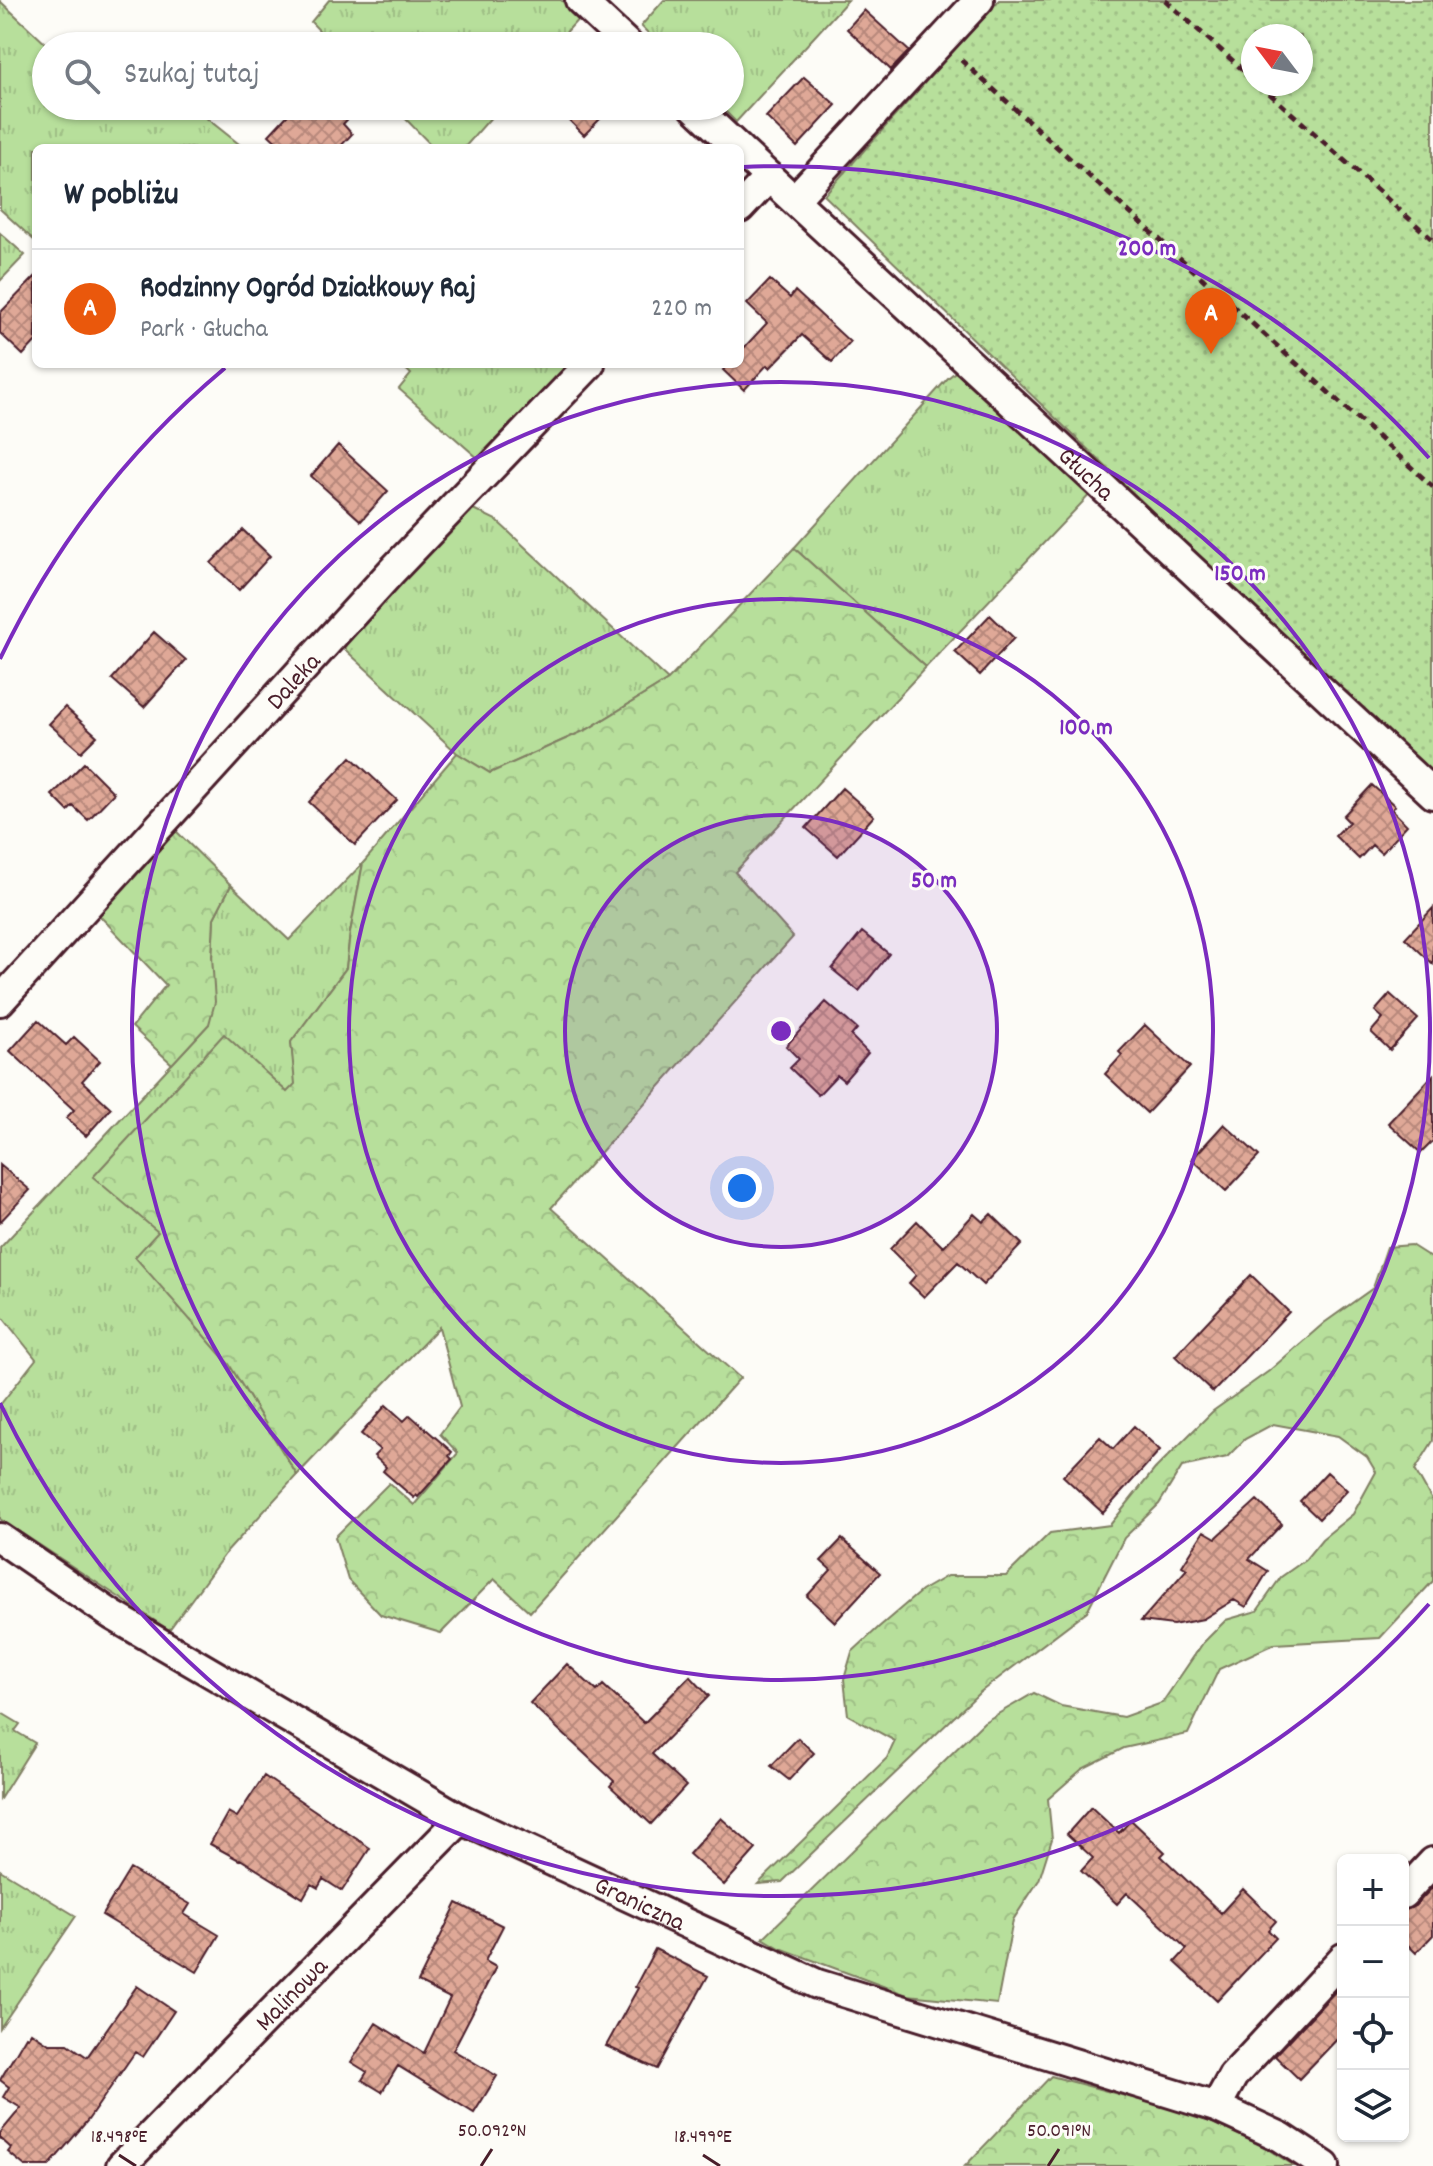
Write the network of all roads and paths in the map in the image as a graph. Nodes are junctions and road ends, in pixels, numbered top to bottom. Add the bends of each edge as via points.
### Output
1 (580, 0) edge
2 (979, 0) edge
3 (1165, 0) edge
4 (614, 32) edge
5 (958, 57) dead end
6 (1241, 68) edge
7 (1272, 96) edge
8 (708, 120) edge
9 (734, 144) edge
10 (744, 154) edge
11 (769, 177) junction
12 (795, 199) junction
13 (744, 204) edge
14 (1433, 240) edge
15 (586, 368) edge
16 (1433, 487) edge
17 (1433, 794) edge
18 (0, 1001) edge
19 (0, 1538) edge
20 (461, 1819) junction
21 (1433, 1862) edge
22 (1409, 1888) edge
23 (1337, 1964) edge
24 (1216, 2107) junction
25 (121, 2166) edge
26 (1325, 2166) edge

1 - 4 street
2 - 12 street
3 - 6 path
5 - 16 path
7 - 14 path
8 - 9 street, Głucha
10 - 11 street, Głucha
11 - 12 street, Głucha
11 - 13 street
12 - 17 street, Głucha
15 - 18 street, Daleka via 391,572
19 - 20 street, Graniczna via 112,1615
20 - 24 street, Graniczna via 817,1984
20 - 25 street, Malinowa
21 - 22 street
23 - 24 street via 1233,2076
24 - 26 street, Graniczna via 1281,2137

